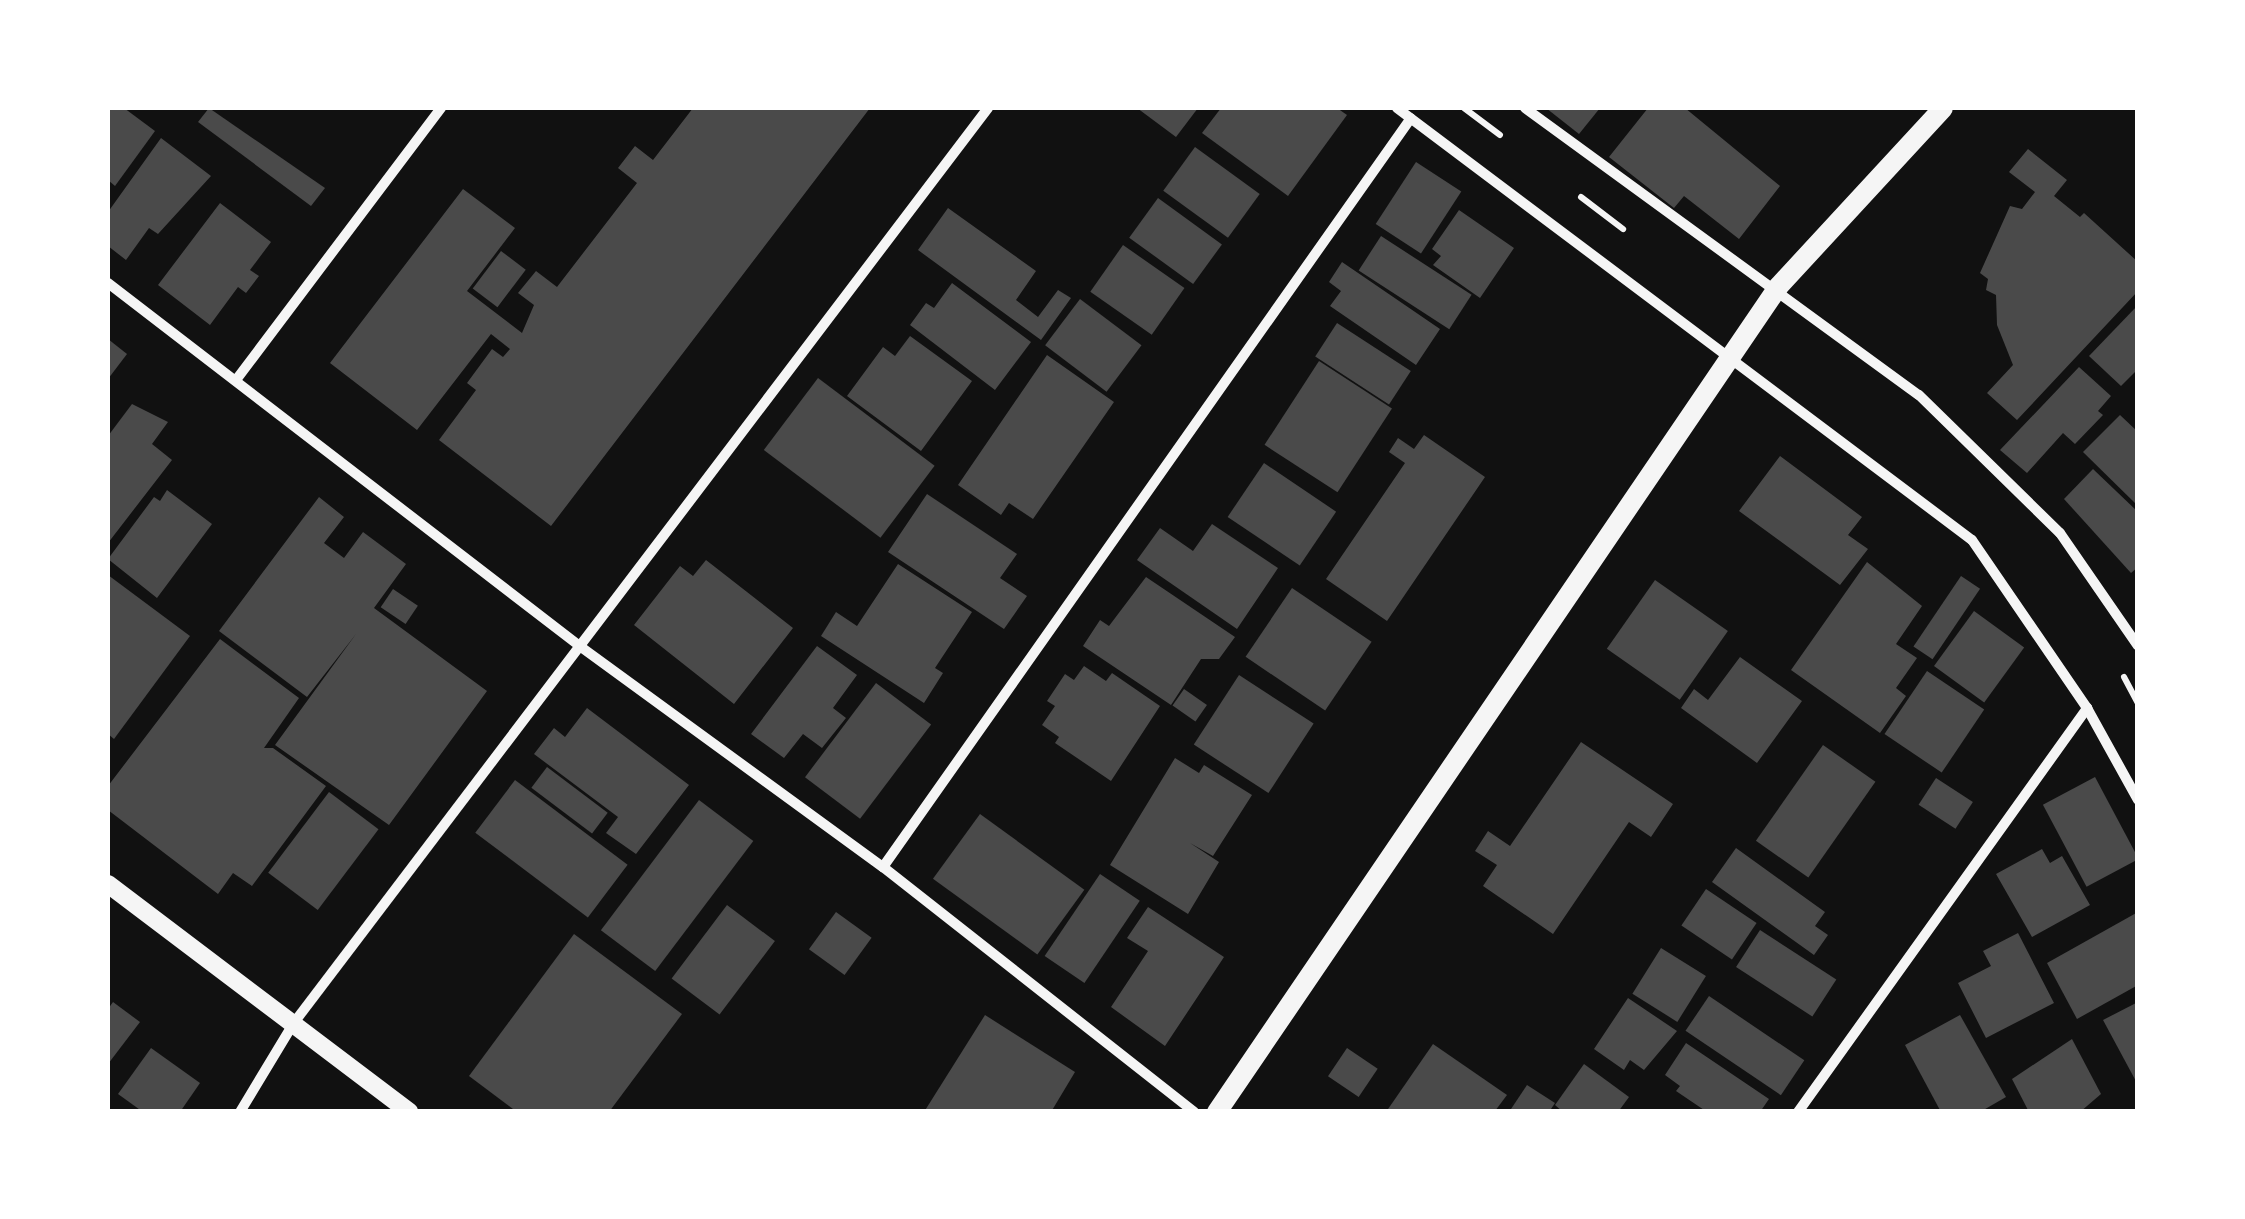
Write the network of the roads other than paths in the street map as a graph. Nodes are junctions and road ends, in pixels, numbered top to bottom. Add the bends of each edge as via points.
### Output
1 (440, 108) edge
2 (988, 108) edge
3 (1396, 108) edge
4 (1525, 108) edge
5 (1944, 108) edge
6 (1411, 118) junction
7 (108, 283) edge
8 (1778, 287) junction
9 (1727, 359) junction
10 (236, 380) junction
11 (2137, 645) edge
12 (582, 647) junction
13 (2087, 708) junction
14 (2138, 800) edge
15 (882, 867) junction
16 (108, 884) edge
17 (293, 1024) junction
18 (240, 1112) edge
19 (409, 1112) edge
20 (1194, 1112) edge
21 (1216, 1112) edge
22 (1798, 1112) edge

1 - 10 street
2 - 12 street
3 - 6 street
4 - 8 street
5 - 8 main road
6 - 9 street
6 - 15 street
7 - 10 street
8 - 9 main road
8 - 11 street via 1919,394 2060,533
9 - 13 street via 1972,540
9 - 21 main road
10 - 12 street
12 - 15 street
12 - 17 street
13 - 14 street
13 - 22 street
15 - 20 street
16 - 17 street
17 - 18 street
17 - 19 street

